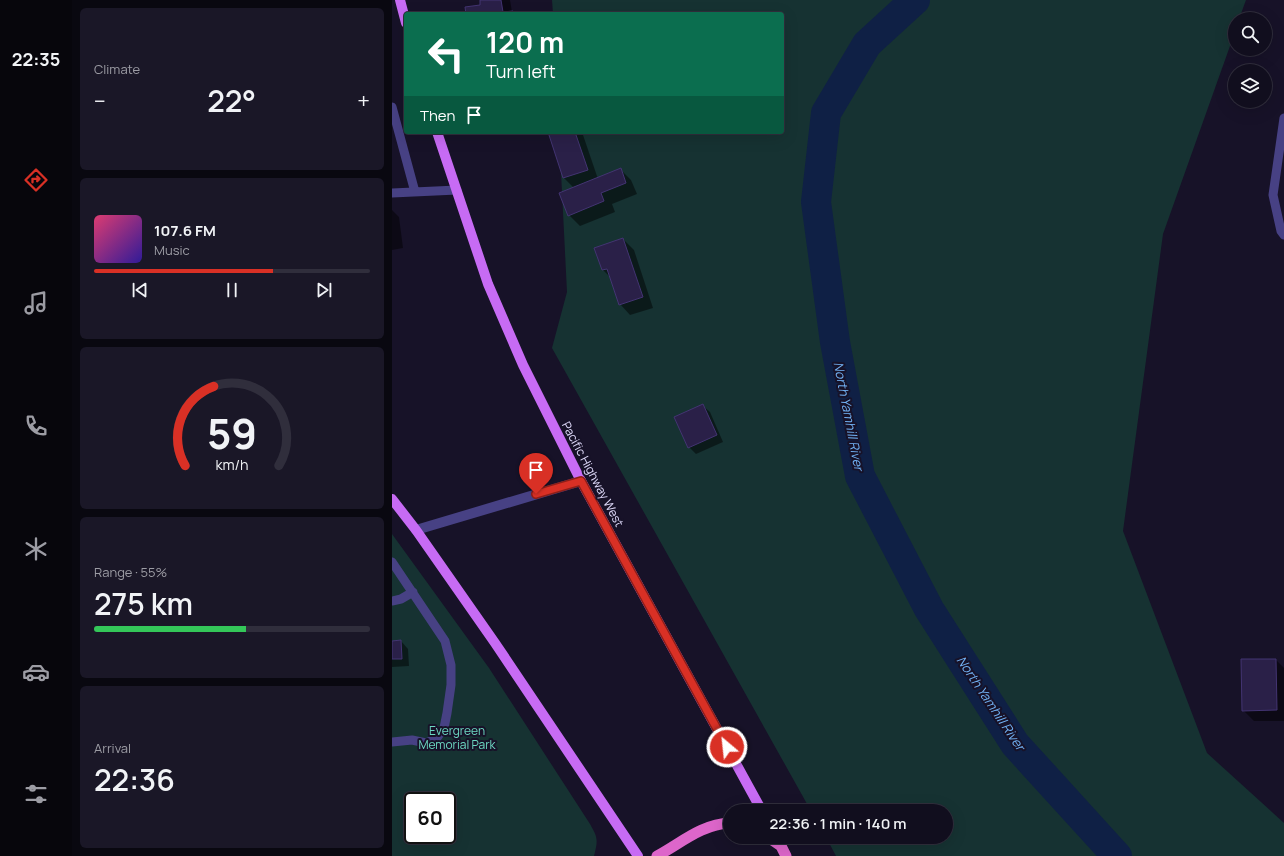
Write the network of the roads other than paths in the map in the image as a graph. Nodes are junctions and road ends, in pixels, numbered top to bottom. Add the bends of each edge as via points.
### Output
1 (400, 0) edge
2 (404, 15) edge
3 (392, 107) edge
4 (1284, 118) edge
5 (402, 132) edge
6 (439, 134) edge
7 (457, 190) junction
8 (415, 192) junction
9 (392, 193) edge
10 (1284, 235) edge
11 (581, 481) junction
12 (392, 499) edge
13 (416, 530) junction
14 (392, 562) edge
15 (413, 592) junction
16 (392, 601) edge
17 (392, 742) edge
18 (758, 804) edge
19 (723, 823) edge
20 (638, 856) edge
21 (657, 856) edge

1 - 2 main road
3 - 5 lane
4 - 10 lane via 1273,195
5 - 8 lane
6 - 7 main road, Pacific Highway West
7 - 8 lane
7 - 11 main road, Pacific Highway West via 488,284 522,365
8 - 9 lane
11 - 13 street
11 - 18 main road, Pacific Highway West
12 - 13 main road
13 - 20 main road
14 - 15 lane
15 - 16 lane
15 - 17 lane via 445,641 451,665 451,685 444,728 436,739 426,743 412,740
19 - 21 highway via 695,833

